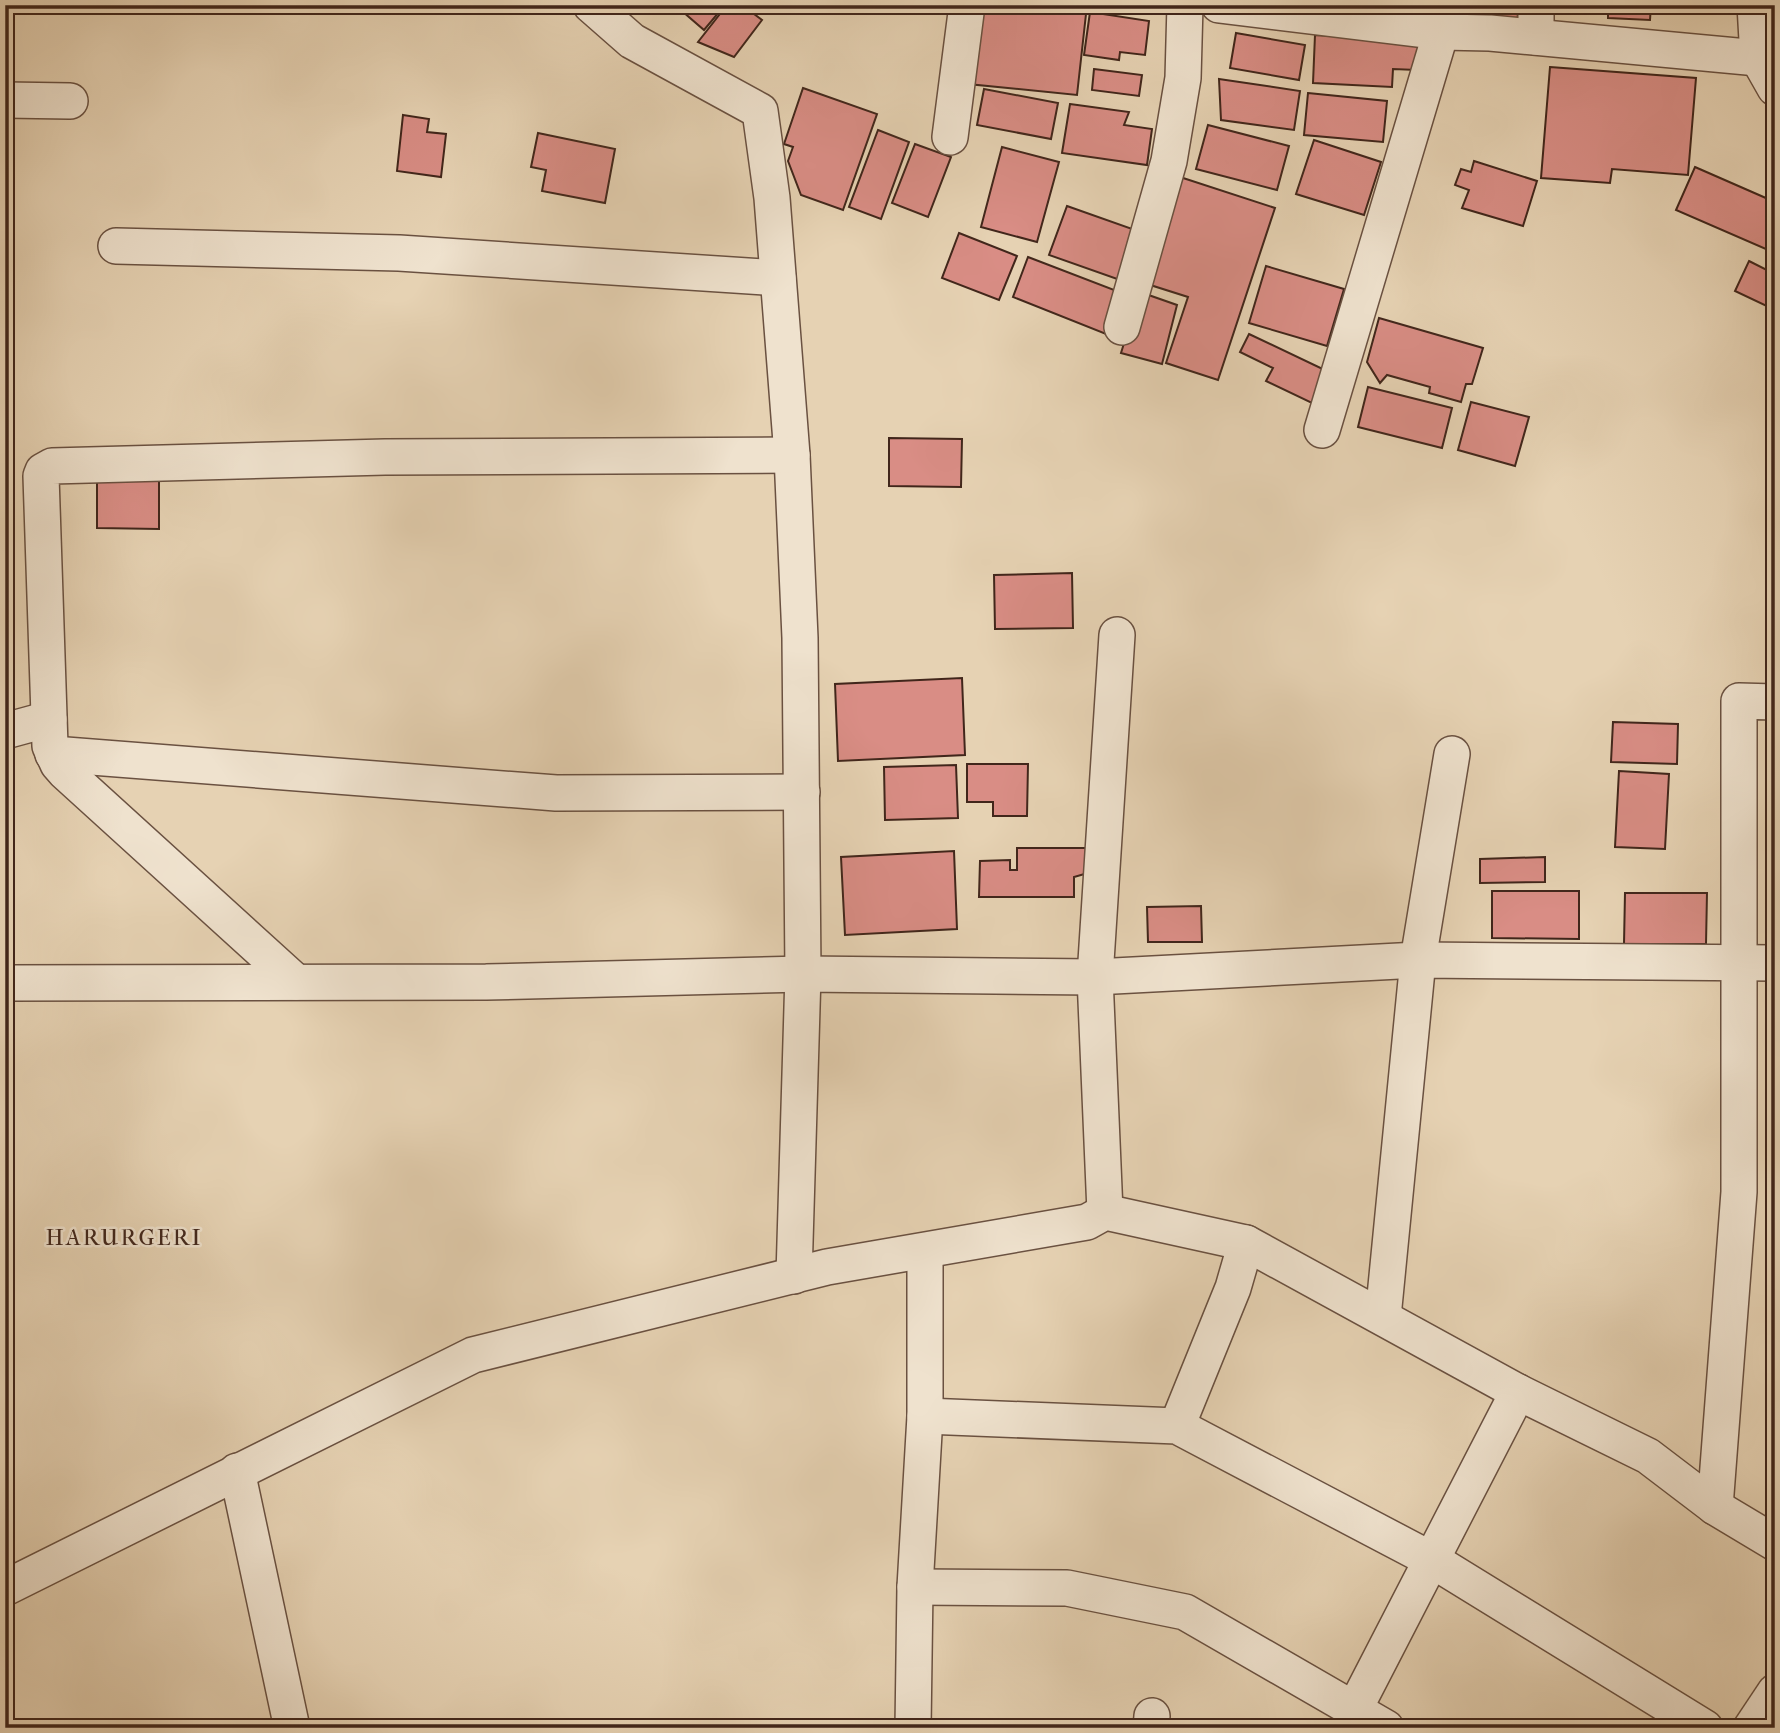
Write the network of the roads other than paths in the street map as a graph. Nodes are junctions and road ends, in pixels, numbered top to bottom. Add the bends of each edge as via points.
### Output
1 (591, 5) edge
2 (967, 5) edge
3 (1185, 5) edge
4 (1219, 5) edge
5 (1755, 5) edge
6 (1536, 21) edge
7 (1441, 32) junction
8 (1766, 73) edge
9 (5, 100) edge
10 (70, 101) dead end
11 (950, 137) dead end
12 (116, 246) dead end
13 (778, 278) junction
14 (1122, 327) dead end
15 (1322, 430) dead end
16 (792, 456) junction
17 (1117, 635) dead end
18 (1775, 702) edge
19 (49, 719) junction
20 (5, 731) edge
21 (53, 754) junction
22 (1452, 754) dead end
23 (802, 792) junction
24 (1418, 960) junction
25 (1737, 963) junction
26 (1775, 963) edge
27 (803, 974) junction
28 (1095, 977) junction
29 (296, 982) junction
30 (5, 984) edge
31 (1105, 1212) junction
32 (1246, 1243) junction
33 (925, 1252) junction
34 (794, 1276) junction
35 (1383, 1317) junction
36 (1518, 1392) junction
37 (925, 1416) junction
38 (1177, 1426) junction
39 (237, 1471) junction
40 (1715, 1507) junction
41 (1775, 1544) edge
42 (1432, 1560) junction
43 (915, 1587) junction
44 (5, 1588) edge
45 (1775, 1692) edge
46 (1354, 1710) junction
47 (292, 1728) edge
48 (913, 1728) edge
49 (1386, 1728) edge
50 (1705, 1728) edge
51 (1751, 1728) edge

1 - 13 street via 632,41 760,111
2 - 11 street
3 - 14 street via 1183,78 1169,161
4 - 7 street
5 - 8 street
6 - 7 street via 1490,33
6 - 8 street
7 - 15 street
9 - 10 street
12 - 13 street via 399,253
13 - 16 street
16 - 19 street via 385,457 48,467 41,476
16 - 23 street
17 - 28 street
18 - 25 street via 1739,701
19 - 20 street
19 - 21 street
21 - 23 street via 556,793
21 - 29 street via 65,772
22 - 24 street
23 - 27 street
24 - 25 street
24 - 28 street
24 - 35 street
25 - 26 street
25 - 40 street via 1739,1192
27 - 28 street
27 - 29 street
27 - 34 street
28 - 31 street
29 - 30 street
31 - 32 street
31 - 33 street via 1087,1222
32 - 35 street
32 - 38 street via 1233,1288
33 - 34 street
33 - 37 street
34 - 39 street via 473,1355
35 - 36 street
36 - 40 street via 1648,1456
36 - 42 street
37 - 38 street
37 - 43 street
38 - 42 street
39 - 44 street
39 - 47 street
40 - 41 street
42 - 46 street
42 - 50 street
43 - 46 street via 1067,1588 1185,1612
43 - 48 street
45 - 51 street
46 - 49 street

